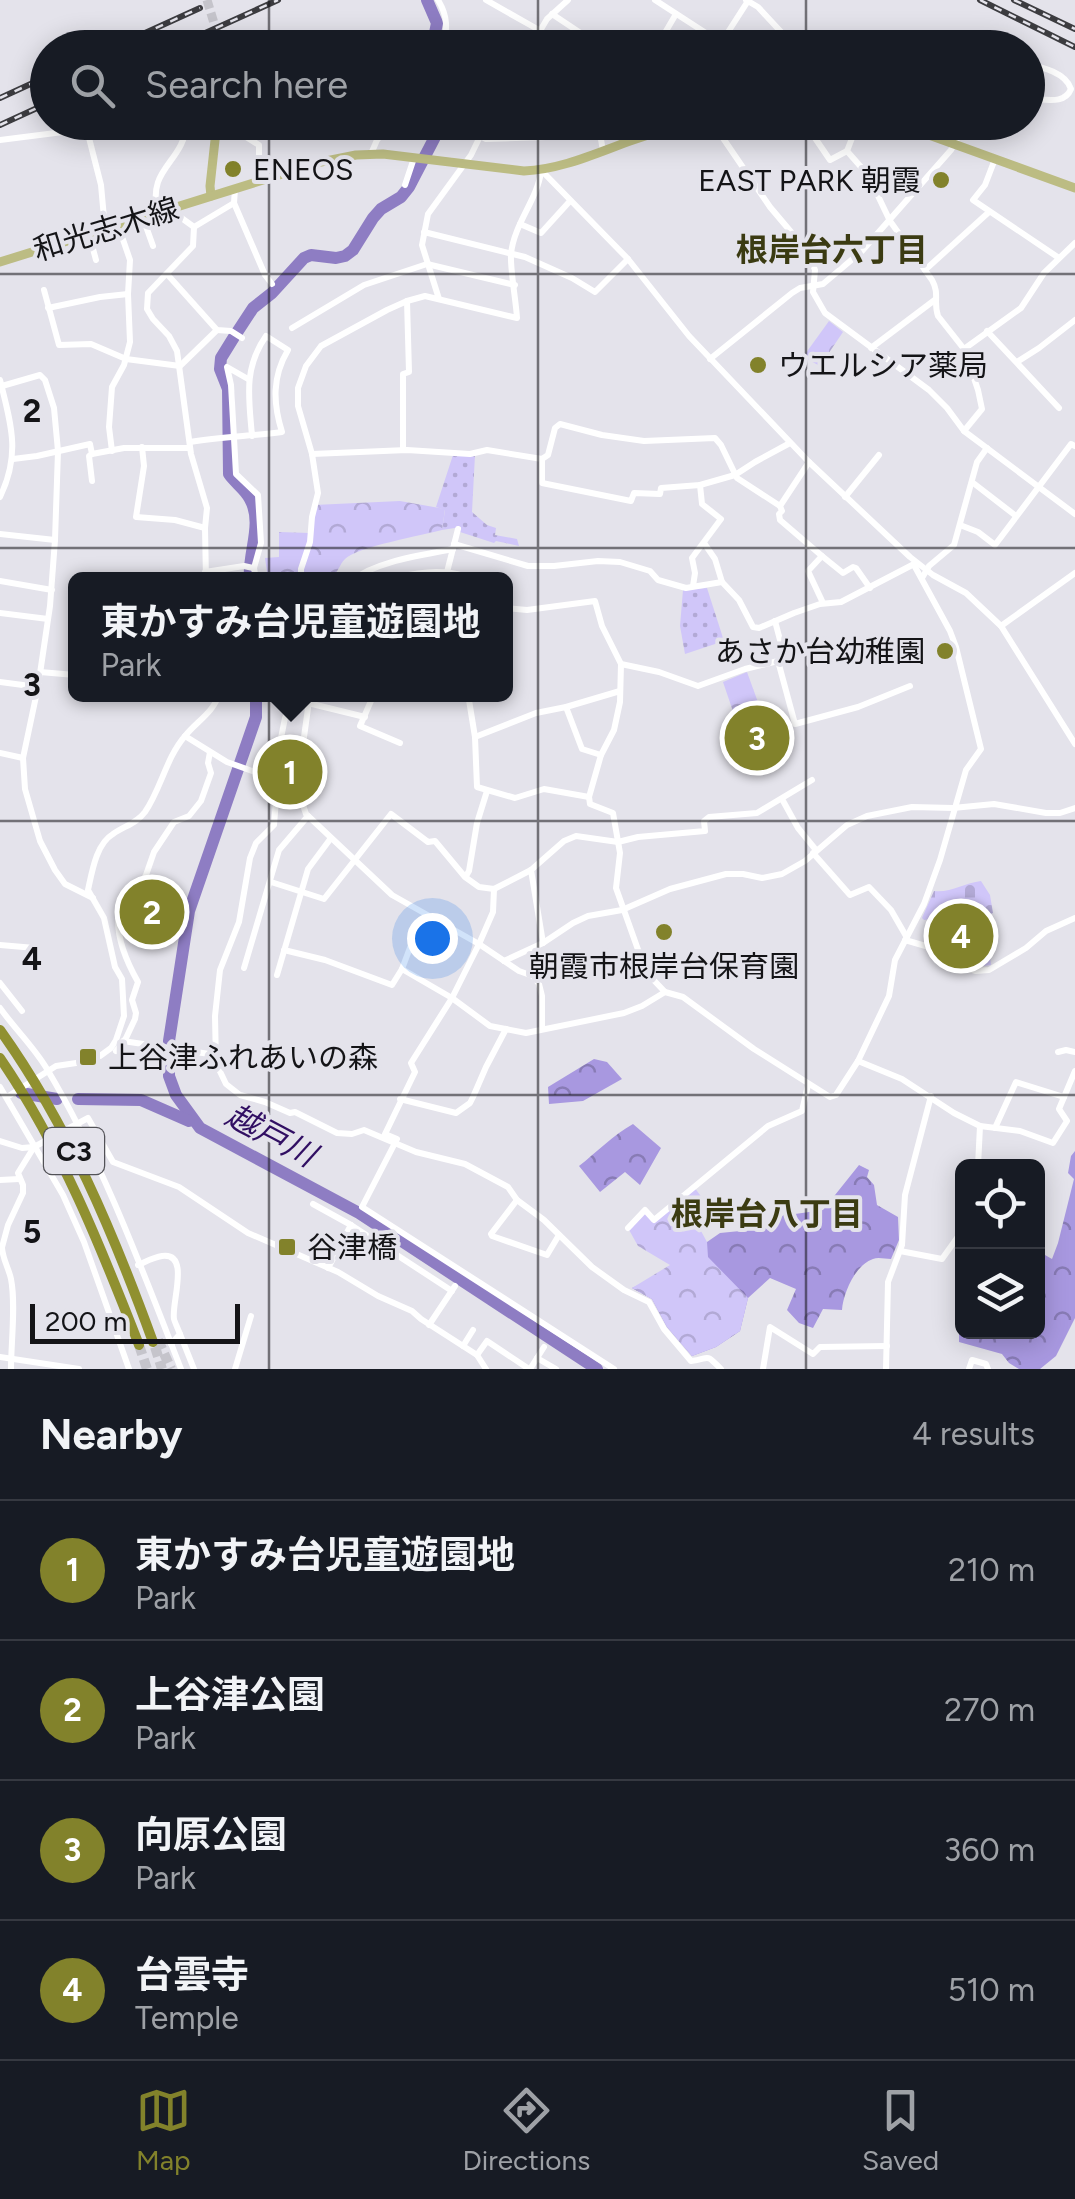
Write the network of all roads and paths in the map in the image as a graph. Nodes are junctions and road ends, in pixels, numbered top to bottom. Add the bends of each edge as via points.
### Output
1 (438, 0) edge
2 (453, 0) edge
3 (486, 0) edge
4 (505, 0) edge
5 (568, 0) edge
6 (654, 0) edge
7 (747, 0) edge
8 (500, 8) junction
9 (444, 12) junction
10 (552, 14) junction
11 (676, 14) junction
12 (446, 30) edge
13 (539, 30) joint
14 (576, 30) edge
15 (667, 30) edge
16 (700, 30) edge
17 (732, 30) edge
18 (779, 30) edge
19 (1045, 70) edge
20 (1045, 98) edge
21 (1062, 99) junction
22 (1075, 99) edge
23 (30, 137) edge
24 (0, 140) edge
25 (89, 140) edge
26 (184, 140) edge
27 (216, 140) edge
28 (252, 140) edge
29 (377, 140) edge
30 (478, 140) edge
31 (601, 140) edge
32 (631, 140) edge
33 (724, 140) edge
34 (816, 140) edge
35 (851, 140) edge
36 (944, 140) edge
37 (957, 140) edge
38 (955, 144) junction
39 (847, 151) junction
40 (603, 153) junction
41 (371, 154) junction
42 (421, 158) junction
43 (995, 160) junction
44 (465, 162) junction
45 (541, 170) junction
46 (259, 182) junction
47 (405, 185) dead end
48 (1075, 188) edge
49 (235, 189) junction
50 (211, 196) junction
51 (570, 201) junction
52 (234, 203) junction
53 (173, 208) junction
54 (989, 212) junction
55 (158, 213) junction
56 (143, 218) junction
57 (890, 221) junction
58 (520, 224) junction
59 (118, 225) junction
60 (194, 227) junction
61 (105, 230) junction
62 (424, 232) junction
63 (89, 234) junction
64 (1075, 242) edge
65 (153, 246) dead end
66 (511, 254) junction
67 (1059, 258) junction
68 (628, 259) junction
69 (96, 260) dead end
70 (0, 262) edge
71 (428, 264) junction
72 (925, 270) junction
73 (168, 274) junction
74 (272, 284) dead end
75 (515, 285) junction
76 (813, 286) junction
77 (44, 290) dead end
78 (128, 294) junction
79 (937, 298) junction
80 (440, 299) junction
81 (408, 301) junction
82 (48, 308) junction
83 (1075, 320) edge
84 (292, 328) dead end
85 (217, 330) junction
86 (987, 332) junction
87 (241, 338) dead end
88 (871, 348) junction
89 (964, 349) junction
90 (126, 359) junction
91 (710, 359) junction
92 (1017, 362) junction
93 (180, 366) junction
94 (248, 379) junction
95 (1, 387) edge
96 (1059, 408) dead end
97 (964, 430) junction
98 (252, 436) junction
99 (231, 437) junction
100 (790, 443) junction
101 (190, 445) junction
102 (1075, 446) edge
103 (142, 448) junction
104 (987, 448) junction
105 (403, 450) junction
106 (58, 451) junction
107 (112, 451) junction
108 (92, 454) junction
109 (312, 454) junction
110 (879, 455) dead end
111 (14, 459) junction
112 (542, 459) junction
113 (809, 462) junction
114 (736, 475) junction
115 (92, 481) dead end
116 (972, 482) junction
117 (700, 485) junction
118 (1039, 486) junction
119 (0, 497) edge
120 (846, 497) junction
121 (780, 506) junction
122 (1075, 514) edge
123 (1016, 516) junction
124 (960, 526) junction
125 (204, 528) junction
126 (458, 530) dead end
127 (0, 534) edge
128 (55, 540) junction
129 (704, 542) junction
130 (453, 546) junction
131 (822, 556) junction
132 (915, 563) junction
133 (250, 567) junction
134 (928, 571) junction
135 (206, 572) edge
136 (226, 572) edge
137 (252, 572) edge
138 (301, 572) edge
139 (363, 572) edge
140 (447, 572) edge
141 (922, 578) junction
142 (1073, 578) edge
143 (0, 580) edge
144 (722, 582) junction
145 (693, 586) junction
146 (870, 588) junction
147 (52, 590) junction
148 (824, 603) junction
149 (513, 609) edge
150 (0, 613) edge
151 (48, 619) junction
152 (775, 621) junction
153 (1001, 626) junction
154 (778, 662) junction
155 (621, 664) junction
156 (40, 672) junction
157 (68, 674) edge
158 (0, 682) edge
159 (38, 686) junction
160 (910, 686) dead end
161 (620, 691) junction
162 (217, 702) edge
163 (293, 702) edge
164 (309, 702) edge
165 (319, 702) edge
166 (371, 702) edge
167 (469, 702) edge
168 (566, 708) junction
169 (364, 716) junction
170 (185, 736) junction
171 (475, 737) junction
172 (1074, 741) edge
173 (400, 743) dead end
174 (0, 752) edge
175 (210, 752) junction
176 (601, 755) junction
177 (24, 758) junction
178 (812, 780) dead end
179 (278, 781) junction
180 (297, 787) junction
181 (487, 791) junction
182 (588, 797) junction
183 (782, 799) junction
184 (953, 808) junction
185 (1075, 808) edge
186 (308, 816) junction
187 (331, 838) junction
188 (618, 842) junction
189 (814, 852) junction
190 (355, 861) junction
191 (531, 870) junction
192 (466, 877) junction
193 (271, 882) junction
194 (494, 889) junction
195 (300, 891) junction
196 (94, 898) junction
197 (622, 910) junction
198 (1075, 918) edge
199 (417, 930) dead end
200 (905, 939) junction
201 (543, 943) junction
202 (479, 944) junction
203 (0, 945) edge
204 (35, 948) dead end
205 (284, 950) junction
206 (504, 961) junction
207 (244, 968) dead end
208 (402, 969) junction
209 (277, 975) dead end
210 (0, 983) edge
211 (666, 992) junction
212 (452, 998) junction
213 (0, 1008) edge
214 (22, 1012) dead end
215 (542, 1028) junction
216 (506, 1029) junction
217 (0, 1030) edge
218 (120, 1041) junction
219 (116, 1052) dead end
220 (1058, 1052) dead end
221 (1075, 1052) edge
222 (216, 1055) junction
223 (0, 1058) edge
224 (858, 1061) junction
225 (1075, 1071) edge
226 (48, 1072) junction
227 (808, 1085) junction
228 (0, 1087) edge
229 (931, 1096) junction
230 (7, 1097) junction
231 (1064, 1097) junction
232 (400, 1099) junction
233 (77, 1122) junction
234 (980, 1126) junction
235 (995, 1128) junction
236 (0, 1141) edge
237 (395, 1144) junction
238 (34, 1146) junction
239 (978, 1159) edge
240 (18, 1178) junction
241 (0, 1180) edge
242 (516, 1200) junction
243 (313, 1204) dead end
244 (351, 1225) junction
245 (628, 1228) dead end
246 (560, 1235) junction
247 (955, 1241) edge
248 (1, 1250) edge
249 (900, 1251) junction
250 (138, 1265) junction
251 (328, 1268) junction
252 (250, 1316) dead end
253 (429, 1324) junction
254 (474, 1330) dead end
255 (180, 1334) junction
256 (156, 1341) tunnel mouth
257 (172, 1344) junction
258 (136, 1346) tunnel mouth
259 (463, 1346) junction
260 (887, 1346) junction
261 (544, 1347) dead end
262 (477, 1356) junction
263 (0, 1357) edge
264 (538, 1358) junction
265 (12, 1364) edge
266 (43, 1366) edge
267 (79, 1369) edge
268 (129, 1369) edge
269 (181, 1369) edge
270 (194, 1369) edge
271 (235, 1369) edge
272 (486, 1369) edge
273 (529, 1369) edge
274 (556, 1369) edge
275 (614, 1369) edge
276 (721, 1369) edge
277 (763, 1369) edge
278 (886, 1369) edge
279 (969, 1369) edge
280 (988, 1369) edge

1 - 9 street
2 - 9 street
3 - 8 street
4 - 8 street
5 - 10 street
6 - 11 street
7 - 17 street
7 - 18 street
8 - 13 street
9 - 12 street
10 - 13 street
10 - 14 street
11 - 15 street
11 - 16 street
19 - 21 street via 1068,81 1071,92
20 - 21 street
21 - 22 street
23 - 24 street
25 - 61 street
26 - 55 street via 157,181
27 - 50 main road, 和光志木線
28 - 46 street via 259,144
29 - 41 street
30 - 44 street
31 - 40 street
32 - 40 main road, 和光志木線
33 - 76 street via 808,252
34 - 39 street via 830,160
35 - 39 street
36 - 38 main road
37 - 38 street
38 - 43 main road
38 - 57 street
39 - 57 street via 868,175
40 - 45 main road, 和光志木線
41 - 42 main road, 和光志木線
41 - 46 main road, 和光志木線
42 - 44 main road, 和光志木線
42 - 47 street
43 - 48 main road
43 - 54 street via 973,200
44 - 45 main road, 和光志木線
44 - 62 street via 428,214
45 - 51 street
45 - 58 street
46 - 49 main road, 和光志木線
49 - 50 main road, 和光志木線
49 - 52 street
50 - 53 main road, 和光志木線
51 - 58 street via 541,232
51 - 68 street
52 - 60 street
52 - 74 street
53 - 55 main road, 和光志木線
53 - 60 street
54 - 67 street
54 - 72 street
55 - 56 main road, 和光志木線
56 - 59 main road, 和光志木線
56 - 65 street
57 - 72 street
57 - 76 street via 827,281
58 - 66 street
59 - 61 main road, 和光志木線
59 - 78 street via 130,260
60 - 73 street via 193,246
61 - 63 main road, 和光志木線
62 - 66 street
62 - 71 street
63 - 69 street
63 - 70 main road, 和光志木線
64 - 67 street
66 - 68 street via 595,292
66 - 75 street
67 - 86 street via 1021,308
68 - 91 street
71 - 75 street
71 - 80 street
71 - 84 street via 364,284
72 - 79 street
73 - 85 street
73 - 93 street via 148,293 147,309 178,351
75 - 80 street via 517,318
76 - 88 street via 820,308
76 - 91 street via 797,290
77 - 82 street
78 - 82 street
78 - 90 street
79 - 88 street
79 - 89 street via 938,316
80 - 81 street
81 - 105 street
81 - 109 street via 320,346 306,366 298,398
82 - 90 street via 59,345 91,344
83 - 92 street
85 - 87 street
85 - 93 street
86 - 89 street
86 - 92 street
88 - 97 street via 928,390
89 - 97 street via 982,409
90 - 93 street
90 - 107 street via 112,387
91 - 100 street
92 - 96 street
93 - 101 street
94 - 98 street
94 - 98 street via 266,336 288,350 274,390 282,432
94 - 99 street via 227,367
95 - 106 street via 40,375 45,380
95 - 111 street
97 - 104 street
98 - 99 street
99 - 101 street
99 - 133 street via 236,474 258,495 261,544
100 - 113 street
100 - 114 street
101 - 103 street
101 - 125 street via 207,508
102 - 118 street
103 - 107 street
103 - 125 street via 136,517
104 - 116 street
104 - 118 street
105 - 109 street
105 - 112 street via 487,450
106 - 108 street via 90,444
106 - 111 street
106 - 128 street
107 - 108 street
108 - 115 street
109 - 138 street via 318,493
110 - 120 street
111 - 119 street
112 - 114 street via 560,424 644,441 715,438
112 - 117 street via 542,483 631,501 634,493
113 - 120 street
113 - 121 street
114 - 117 street
114 - 121 street
116 - 123 street
116 - 124 street
117 - 129 street via 702,504 720,520
118 - 122 street
118 - 123 street
120 - 132 street
121 - 131 street via 780,520
123 - 124 street via 994,545
124 - 134 street via 954,546
125 - 135 street
126 - 130 street
127 - 128 street
128 - 147 street
129 - 144 street
129 - 145 street via 692,558
130 - 139 street
130 - 140 street
130 - 145 street via 528,566 620,562 658,580
131 - 146 street via 843,572 856,568
131 - 148 street via 808,570
132 - 134 street
132 - 141 street
132 - 146 street
133 - 136 street
133 - 137 street
134 - 141 street
134 - 153 street via 966,593
141 - 184 street via 956,647 981,749
142 - 153 street
143 - 147 street
144 - 145 street
144 - 152 street via 753,627
146 - 148 street
147 - 151 street
148 - 152 street
149 - 155 street via 595,601
150 - 151 street
151 - 156 street
152 - 154 street via 785,660
153 - 172 street
154 - 155 street via 698,686
154 - 160 street via 795,724
155 - 161 street
156 - 157 street
156 - 159 street
158 - 159 street
159 - 177 street
161 - 168 street
161 - 176 street via 614,730
162 - 170 street
163 - 179 street
164 - 180 street
165 - 169 street
166 - 169 street
167 - 171 street
168 - 171 street
168 - 176 street via 582,749
169 - 173 street via 360,726
170 - 175 street
170 - 196 street via 146,811 102,844 88,890
171 - 181 street via 477,788
174 - 177 street
175 - 179 street
175 - 218 street via 201,801 190,816 174,822 117,914 125,958 138,982 135,1019
176 - 182 street
177 - 196 street via 40,841 65,884
178 - 183 street
179 - 180 street
179 - 222 street via 274,825 250,858 240,922 220,970
180 - 186 street
181 - 182 street via 515,798 544,788
181 - 192 street
182 - 188 street via 613,813
183 - 188 street via 757,812 709,817 705,831
183 - 189 street
184 - 185 street
184 - 189 street via 867,816
184 - 200 street via 940,860
186 - 187 street
186 - 193 street via 279,850
187 - 190 street
187 - 195 street
188 - 191 street via 576,836
188 - 197 street
189 - 197 street via 782,874 726,874
189 - 200 street via 850,895 869,888 891,910
190 - 192 street via 391,814 434,841
190 - 195 street via 324,898
190 - 202 street via 392,895
191 - 194 street
191 - 201 street
192 - 194 street
193 - 195 street
193 - 207 street
194 - 202 street via 493,912
195 - 205 street
196 - 218 street via 122,979
197 - 201 street via 588,916
197 - 211 street via 646,972
198 - 200 street via 989,970 960,966
199 - 208 street
200 - 224 street via 889,996
201 - 206 street
202 - 206 street
202 - 212 street
203 - 204 street
205 - 208 street via 392,985
205 - 209 street
206 - 215 street via 537,980
208 - 212 street
210 - 214 street
211 - 215 street via 624,1014
211 - 227 street via 684,997
212 - 216 street via 490,1026
212 - 232 street via 411,1062 415,1072
213 - 226 street
215 - 216 street
216 - 232 street via 474,1097 456,1113
217 - 256 highway, C3 via 66,1135
218 - 219 street
218 - 222 street
218 - 226 street via 100,1056
220 - 221 street
222 - 237 street via 222,1078 240,1095 338,1133 364,1130
223 - 258 highway, C3 via 53,1144 89,1220
224 - 227 street via 836,1095
224 - 229 street
225 - 231 street
226 - 230 street
226 - 233 street
227 - 245 street via 802,1111 768,1126 654,1220 645,1210
228 - 230 street
229 - 234 street
229 - 249 street via 906,1195
230 - 238 street
231 - 235 street via 1016,1082
231 - 235 street via 1058,1109 1067,1121 1053,1143
232 - 237 street via 385,1134
233 - 238 street
233 - 250 street
233 - 251 street via 90,1120 116,1164 178,1187 248,1233
234 - 235 street
234 - 239 street
236 - 238 street
237 - 242 street via 465,1164 508,1187
237 - 275 street via 362,1207
238 - 240 street
238 - 268 street via 84,1242
240 - 241 street
240 - 248 street via 23,1193
242 - 246 street
242 - 246 street via 492,1236 547,1255
243 - 244 street
244 - 251 street
244 - 253 street via 453,1288
246 - 276 street via 592,1267 648,1302 691,1360 704,1356
247 - 249 street via 942,1259
248 - 265 street via 11,1277
249 - 260 street via 888,1282
250 - 255 street via 162,1256 178,1263 174,1320
250 - 257 street
251 - 253 street
252 - 271 street
253 - 259 street
254 - 259 street
255 - 257 street
255 - 270 street
257 - 269 street
259 - 262 street
260 - 277 street via 820,1347 813,1354 770,1328
260 - 278 street
261 - 264 street
262 - 272 street
262 - 273 street via 487,1341
263 - 265 street
264 - 273 street
264 - 274 street
265 - 266 street
266 - 267 street
279 - 280 street via 972,1360

